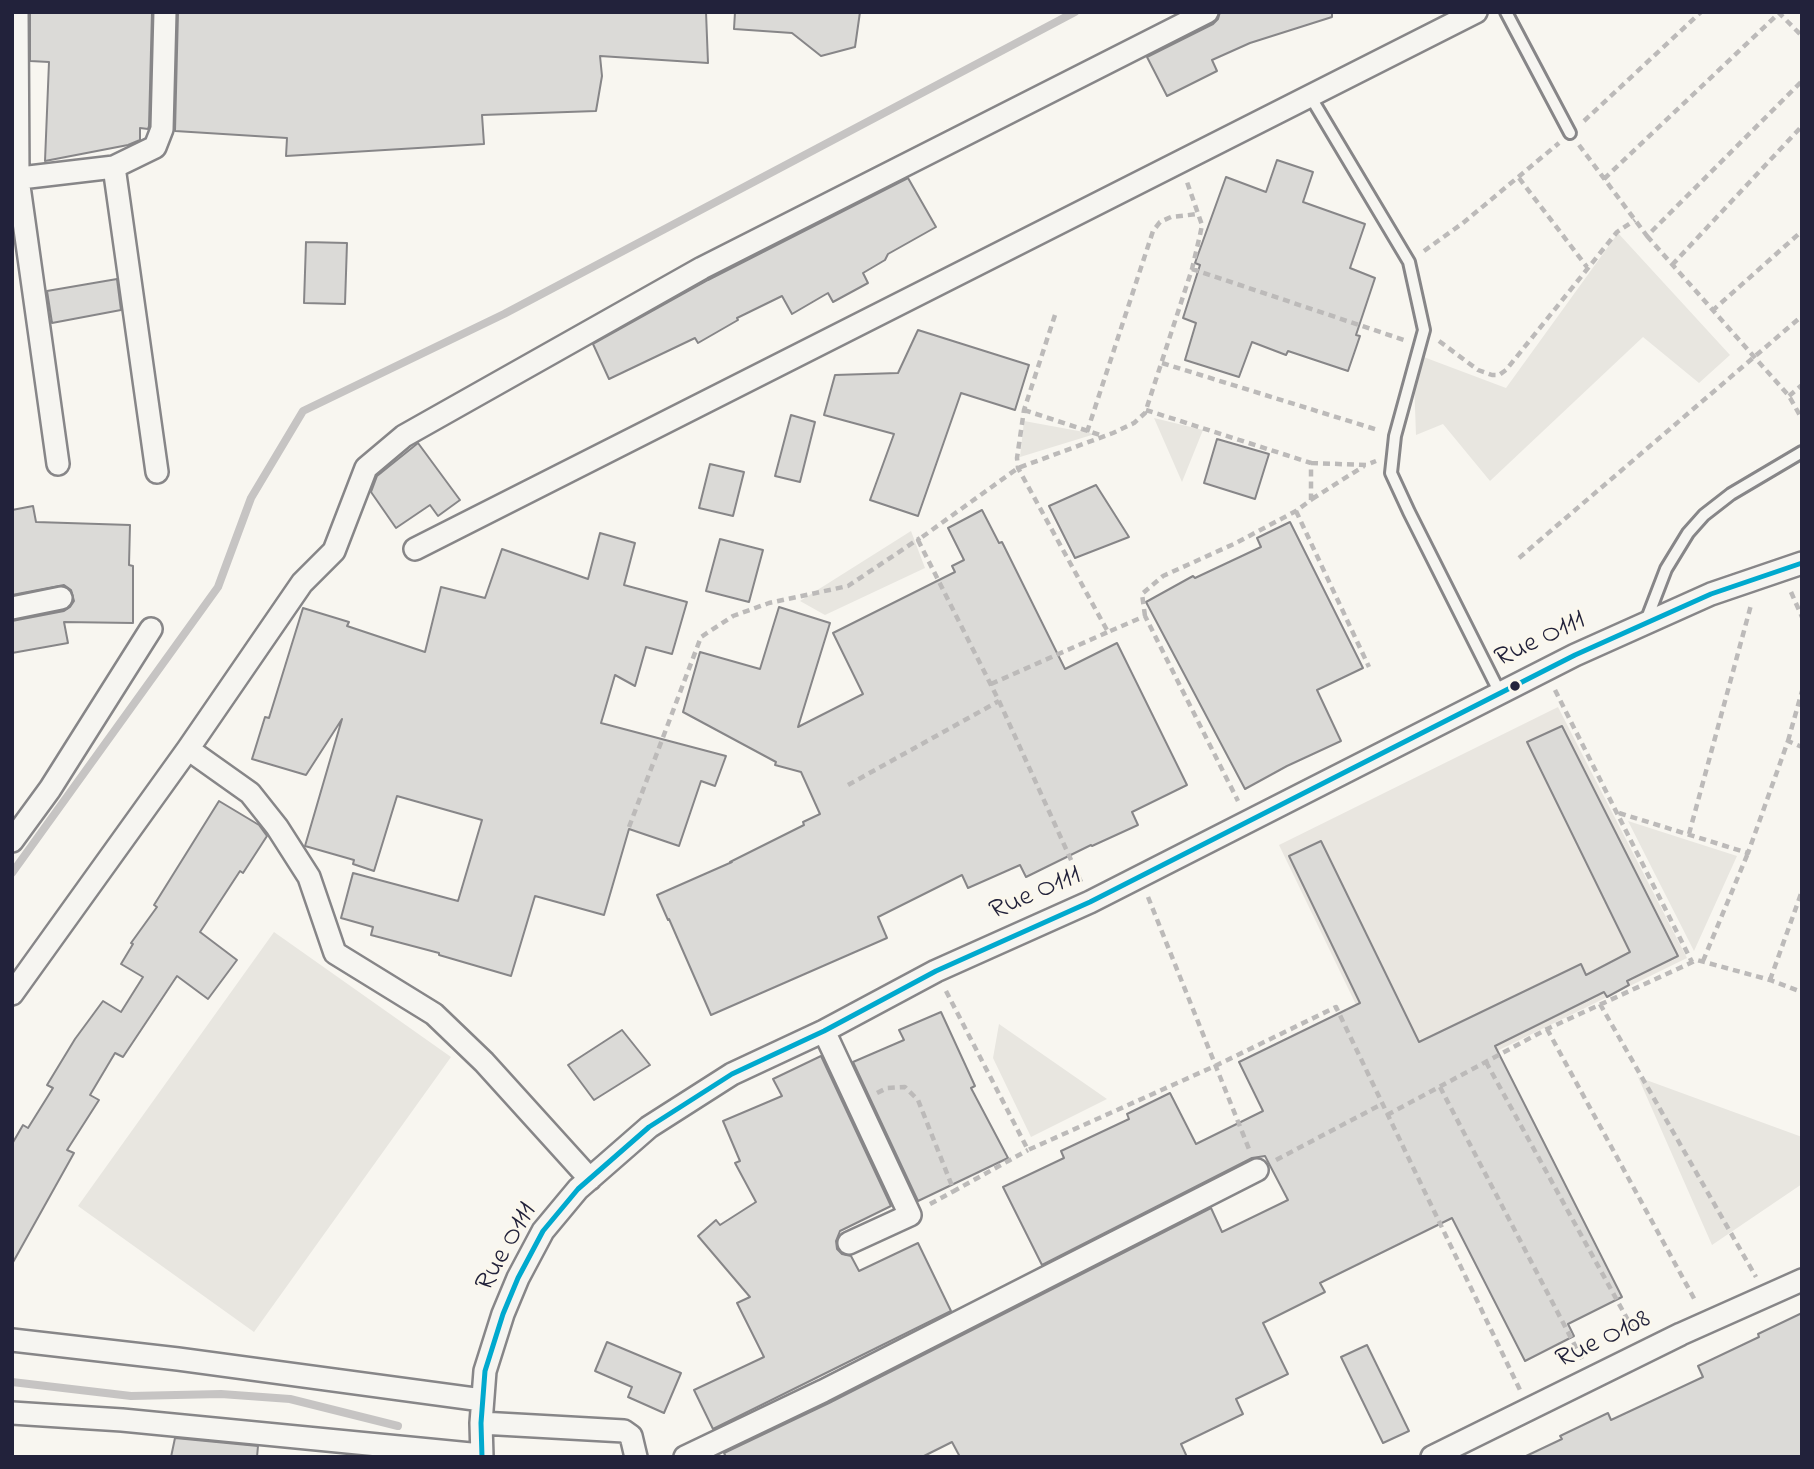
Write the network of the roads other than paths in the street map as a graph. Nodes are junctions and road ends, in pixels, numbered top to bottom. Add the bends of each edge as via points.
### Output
1 (17, 12) edge
2 (165, 12) edge
3 (1207, 12) edge
4 (1476, 12) edge
5 (1507, 12) edge
6 (1310, 96) junction
7 (1570, 133) road end
8 (114, 167) junction
9 (15, 179) edge
10 (1802, 452) edge
11 (58, 464) dead end
12 (157, 472) dead end
13 (415, 549) dead end
14 (1802, 563) edge
15 (61, 598) dead end
16 (12, 608) edge
17 (1646, 622) junction
18 (152, 629) dead end
19 (1500, 693) junction
20 (188, 749) junction
21 (12, 841) edge
22 (12, 994) edge
23 (824, 1031) junction
24 (1257, 1170) road end
25 (590, 1179) junction
26 (849, 1243) dead end
27 (1802, 1280) edge
28 (12, 1340) edge
29 (482, 1401) junction
30 (12, 1413) edge
31 (481, 1423) junction
32 (482, 1456) edge
33 (636, 1457) edge
34 (685, 1457) edge
35 (1432, 1457) edge

1 - 9 street
2 - 8 street via 162,129 155,147
3 - 20 street via 702,268 404,436 366,468 334,551 302,583
4 - 6 street
5 - 7 lane
6 - 13 street
6 - 19 lane via 1409,262 1424,330 1395,436 1392,479
8 - 9 street
8 - 12 street
9 - 11 street
10 - 17 lane via 1704,514 1665,569
14 - 17 street, Rue O111
15 - 16 street
17 - 19 street, Rue O111
18 - 21 street
19 - 23 street, Rue O111 via 1090,902 936,971
20 - 22 street
20 - 25 street via 250,793 277,827 309,877 335,953 434,1014
23 - 25 street, Rue O111 via 732,1074 649,1126
23 - 26 street via 910,1215
24 - 34 street
25 - 29 street, Rue O111 via 543,1231 518,1278 485,1371
27 - 35 street, Rue O108
28 - 29 street
29 - 31 street, Rue O111
30 - 32 street
31 - 32 street, Rue O111
31 - 33 street via 624,1431 631,1436

